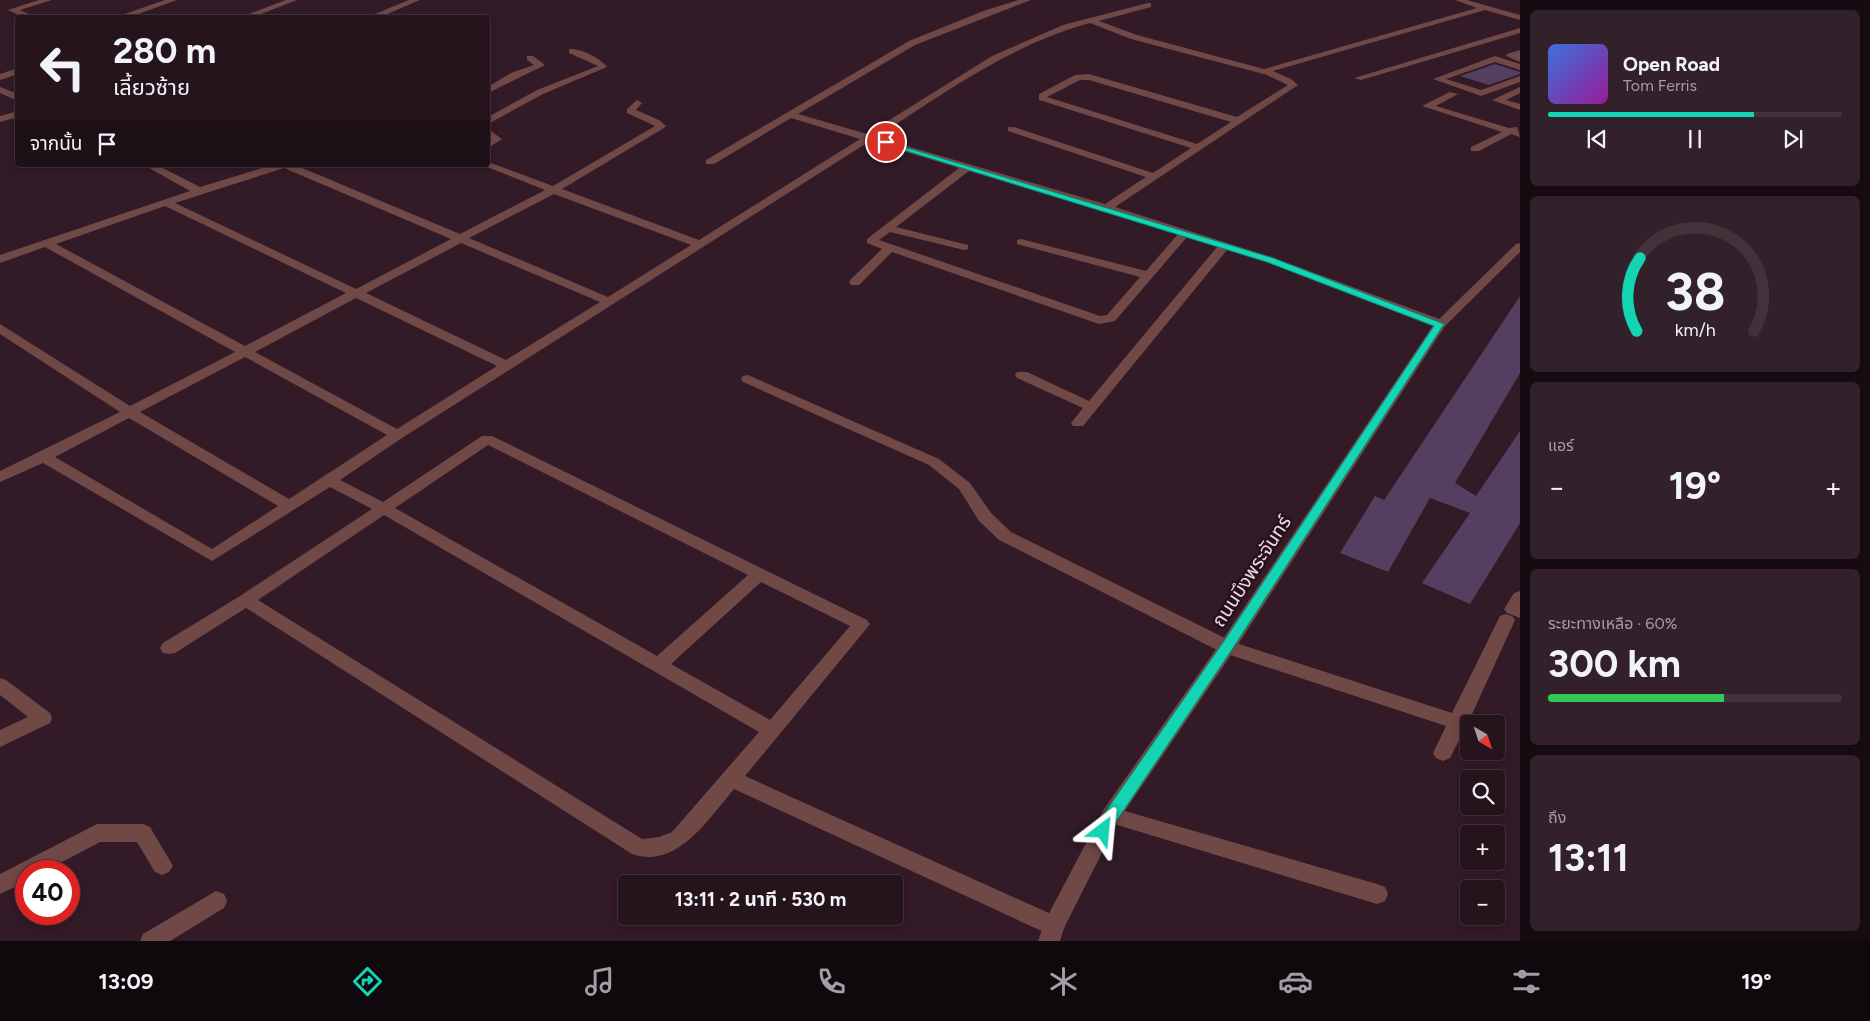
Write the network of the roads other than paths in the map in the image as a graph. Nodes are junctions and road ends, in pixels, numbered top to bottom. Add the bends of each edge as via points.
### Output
1 (48, 0) edge
2 (173, 0) edge
3 (293, 0) edge
4 (416, 0) edge
5 (1027, 0) edge
6 (1459, 0) edge
7 (1148, 5) dead end
8 (1484, 8) junction
9 (26, 15) edge
10 (126, 15) edge
11 (250, 15) edge
12 (377, 15) edge
13 (1520, 18) edge
14 (1090, 20) junction
15 (1520, 30) edge
16 (572, 51) dead end
17 (1520, 53) edge
18 (530, 58) dead end
19 (1520, 59) edge
20 (1520, 67) edge
21 (15, 72) edge
22 (1269, 73) junction
23 (0, 77) edge
24 (1358, 78) dead end
25 (1520, 79) edge
26 (490, 89) edge
27 (0, 90) edge
28 (1520, 90) edge
29 (1453, 94) dead end
30 (15, 97) edge
31 (637, 103) dead end
32 (1520, 107) edge
33 (15, 115) edge
34 (790, 115) junction
35 (0, 119) edge
36 (490, 120) edge
37 (1239, 121) junction
38 (1520, 127) edge
39 (1011, 129) dead end
40 (1515, 133) edge
41 (490, 134) edge
42 (870, 137) junction
43 (490, 144) edge
44 (1198, 147) junction
45 (1475, 149) dead end
46 (710, 162) dead end
47 (490, 166) edge
48 (153, 167) edge
49 (278, 167) edge
50 (290, 167) edge
51 (967, 167) junction
52 (1153, 176) junction
53 (553, 190) junction
54 (199, 191) junction
55 (165, 202) junction
56 (1106, 208) junction
57 (886, 228) junction
58 (1185, 233) junction
59 (459, 239) junction
60 (1021, 242) dead end
61 (46, 244) junction
62 (699, 244) junction
63 (1225, 245) junction
64 (1520, 246) edge
65 (964, 247) dead end
66 (889, 248) junction
67 (0, 259) edge
68 (1148, 275) junction
69 (855, 282) dead end
70 (355, 294) junction
71 (608, 302) junction
72 (1440, 324) junction
73 (0, 328) edge
74 (244, 351) junction
75 (508, 366) junction
76 (1022, 375) dead end
77 (748, 379) dead end
78 (1091, 407) junction
79 (128, 411) junction
80 (1078, 423) dead end
81 (397, 435) junction
82 (44, 457) junction
83 (0, 478) edge
84 (329, 480) junction
85 (289, 506) junction
86 (383, 508) junction
87 (759, 574) junction
88 (1520, 597) edge
89 (246, 600) junction
90 (1513, 616) edge
91 (1226, 647) junction
92 (169, 648) dead end
93 (659, 665) junction
94 (0, 685) edge
95 (1459, 723) junction
96 (772, 730) junction
97 (0, 739) edge
98 (1443, 753) dead end
99 (731, 779) junction
100 (1111, 815) junction
101 (162, 866) dead end
102 (0, 885) edge
103 (1377, 894) dead end
104 (216, 901) dead end
105 (1051, 934) edge
106 (151, 941) edge

1 - 9 street via 12,10
2 - 10 street
3 - 11 street
4 - 12 street
5 - 34 street via 912,43
6 - 8 street
7 - 14 street
8 - 13 street
8 - 22 street via 1270,69
14 - 22 street via 1134,37
14 - 42 street via 1060,29 995,58
15 - 24 street
16 - 36 street via 603,67 540,92
17 - 19 street via 1510,56
18 - 26 street via 541,65
20 - 25 street via 1495,59 1436,78 1481,93
21 - 23 street
22 - 37 street via 1293,85
27 - 30 street
28 - 32 street via 1497,100
29 - 40 street via 1427,106
31 - 53 street via 630,111 661,126
33 - 35 street
34 - 42 street
34 - 46 street
37 - 44 street
37 - 44 street via 1089,77 1078,77 1042,96
38 - 40 street
39 - 52 street
40 - 45 street
41 - 43 street via 496,139
42 - 51 street
42 - 62 street
44 - 52 street
47 - 53 street
48 - 54 street
49 - 54 street
50 - 59 street
51 - 56 street
51 - 57 street
52 - 56 street
53 - 59 street
53 - 62 street
54 - 55 street
55 - 61 street
55 - 70 street
56 - 58 street
57 - 65 street
57 - 66 street via 871,241
58 - 63 street
58 - 68 street
59 - 70 street
59 - 71 street
60 - 68 street
61 - 67 street
61 - 74 street
62 - 71 street
63 - 72 street
63 - 78 street
64 - 72 street, ถนนบึงพระจันทร์
66 - 68 street via 1099,320 1111,318
66 - 69 street
70 - 74 street
70 - 75 street
71 - 75 street
72 - 91 street, ถนนบึงพระจันทร์
73 - 79 street
74 - 79 street
74 - 81 street
75 - 81 street
76 - 78 street
77 - 91 street via 934,462 965,486 986,517 1005,536
78 - 80 street
79 - 82 street
79 - 85 street
81 - 84 street
82 - 83 street
82 - 85 street via 212,556
84 - 85 street
84 - 86 street
86 - 87 street via 487,438
86 - 89 street
86 - 93 street
87 - 93 street
87 - 96 street via 861,624
88 - 90 street
89 - 92 street
89 - 99 street via 639,848 660,846 679,838
90 - 95 street
91 - 95 street
91 - 100 street, ถนนบึงพระจันทร์
93 - 96 street
94 - 97 street via 43,718
95 - 98 street
96 - 99 street
99 - 105 street
100 - 103 street
100 - 105 street, ถนนบึงพระจันทร์
101 - 102 street via 143,833 98,832
104 - 106 street

